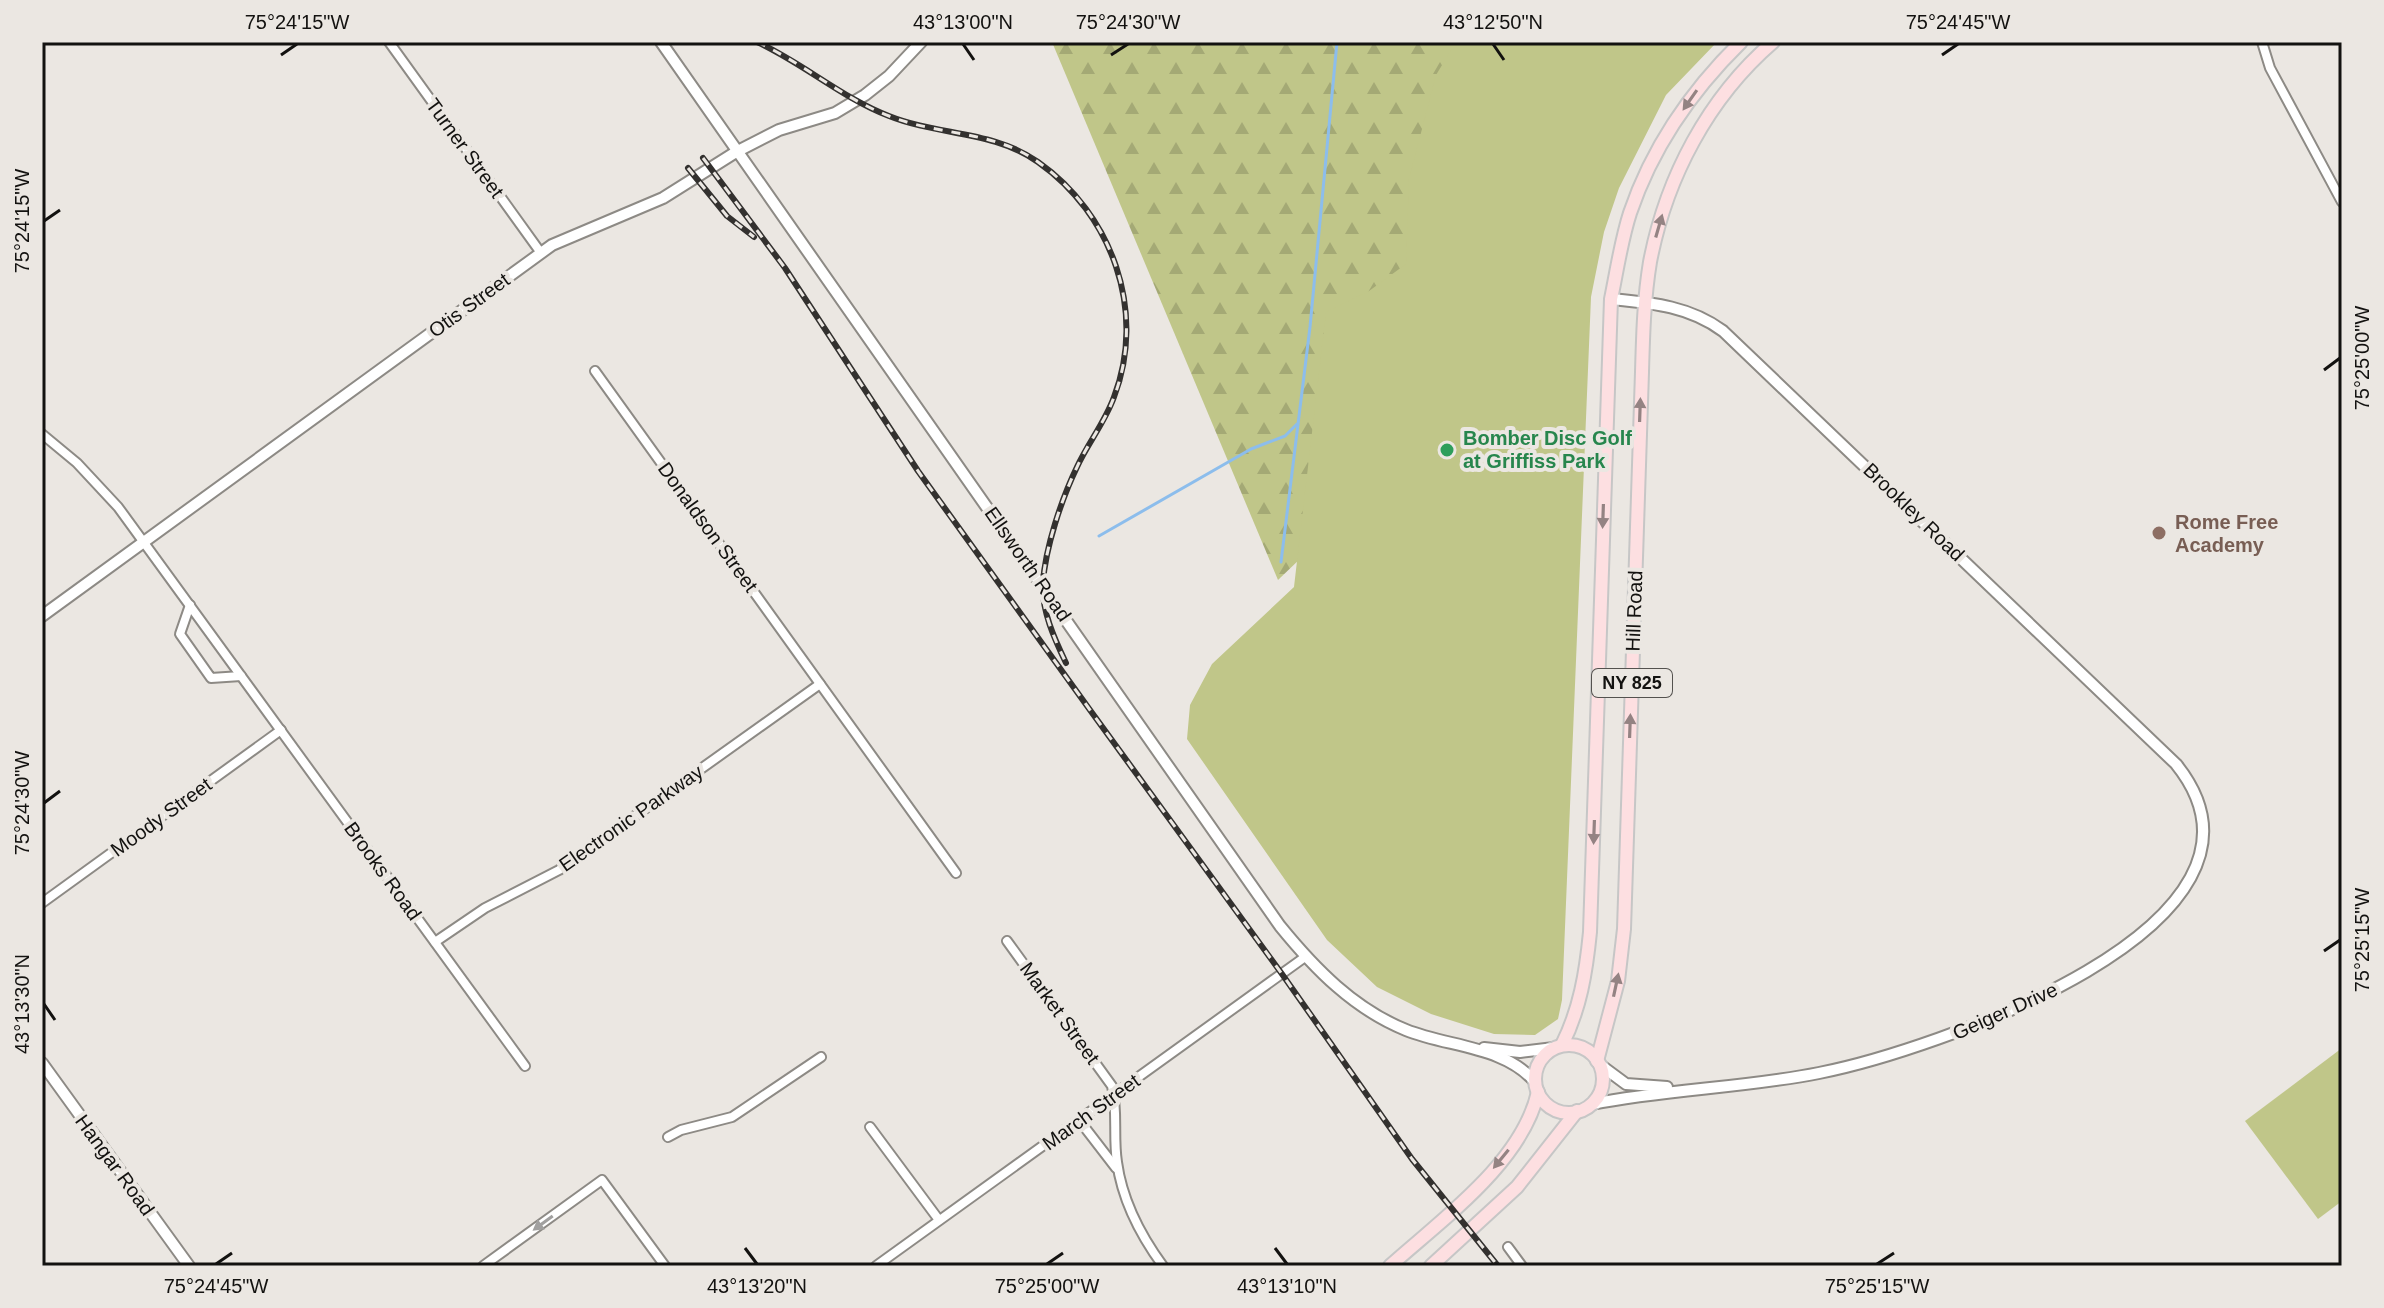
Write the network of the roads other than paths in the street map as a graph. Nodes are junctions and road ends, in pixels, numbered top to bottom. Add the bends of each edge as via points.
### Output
1 (389, 42) edge
2 (661, 42) edge
3 (921, 42) edge
4 (1741, 42) edge
5 (1773, 42) edge
6 (2262, 42) edge
7 (736, 152) junction
8 (2342, 202) edge
9 (541, 253) junction
10 (1611, 299) junction
11 (1645, 302) junction
12 (595, 371) dead end
13 (42, 434) edge
14 (145, 542) junction
15 (190, 605) junction
16 (42, 616) edge
17 (241, 676) junction
18 (820, 684) junction
19 (281, 730) junction
20 (2187, 778) joint
21 (956, 873) dead end
22 (42, 903) edge
23 (1007, 941) dead end
24 (435, 942) junction
25 (1305, 957) junction
26 (1436, 1040) junction
27 (1558, 1046) junction
28 (821, 1057) dead end
29 (1598, 1062) junction
30 (42, 1063) edge
31 (525, 1066) dead end
32 (1536, 1087) junction
33 (1681, 1089) junction
34 (1114, 1095) junction
35 (1592, 1104) junction
36 (1577, 1111) junction
37 (1079, 1120) junction
38 (870, 1127) dead end
39 (668, 1137) dead end
40 (1119, 1172) junction
41 (939, 1220) junction
42 (1508, 1247) dead end
43 (189, 1266) edge
44 (483, 1266) edge
45 (665, 1266) edge
46 (876, 1266) edge
47 (1163, 1266) edge
48 (1390, 1266) edge
49 (1431, 1266) edge
50 (1522, 1266) edge

1 - 9 street, Turner Street
2 - 7 street, Ellsworth Road
3 - 7 street, Otis Street via 889,76 835,113 779,130
4 -> 10 main road, NY 825 via 1695,92 1652,163 1630,212
11 -> 5 main road, NY 825 via 1657,229 1672,184 1710,112
6 - 8 street via 2270,68
7 - 9 street, Otis Street via 663,198
7 - 25 street, Ellsworth Road
9 - 14 street, Otis Street
10 - 11 street, Brookley Road
10 -> 27 main road, Hill Road / NY 825 via 1590,932 1582,993 1573,1024
11 - 20 street, Brookley Road via 1698,315 1723,331
29 -> 11 main road, Hill Road / NY 825 via 1618,981 1624,929
12 - 18 street, Donaldson Street
13 - 14 street, Brooks Road via 95,480
14 - 15 street, Brooks Road
14 - 16 street, Otis Street
15 - 17 street, Brooks Road
15 - 17 street via 180,634 211,678
17 - 19 street, Brooks Road
18 - 21 street
18 - 24 street, Electronic Parkway via 559,870 485,908
19 - 22 street, Moody Street
19 - 24 street, Brooks Road
20 - 33 street, Geiger Drive via 2202,829 2194,870 2149,930 2064,985 1955,1035 1861,1063 1775,1081
23 - 34 street, Market Street via 1108,1078
24 - 31 street, Brooks Road
25 - 26 street, Ellsworth Road via 1361,1006
25 - 34 street, March Street
26 - 27 street, Ellsworth Road via 1520,1052
26 - 32 street, Ellsworth Road via 1515,1064
27 - 29 main road via 1582,1047
27 - 32 main road, NY 825 via 1539,1062
28 - 39 street via 732,1117
29 - 33 street, Geiger Drive via 1626,1084
29 - 35 main road, NY 825 via 1602,1085
30 - 43 street, Hangar Road
32 - 36 main road via 1549,1107
32 -> 48 main road, NY 825 via 1533,1113 1499,1164
33 - 35 street, Geiger Drive
34 - 37 street, March Street
34 - 40 street, Market Street
35 - 36 main road
36 - 49 main road via 1517,1187
37 - 40 street
37 - 41 street, March Street
38 - 41 street
40 - 47 street, Market Street via 1136,1222
41 - 46 street, March Street
42 - 50 street
45 -> 44 street via 602,1180

